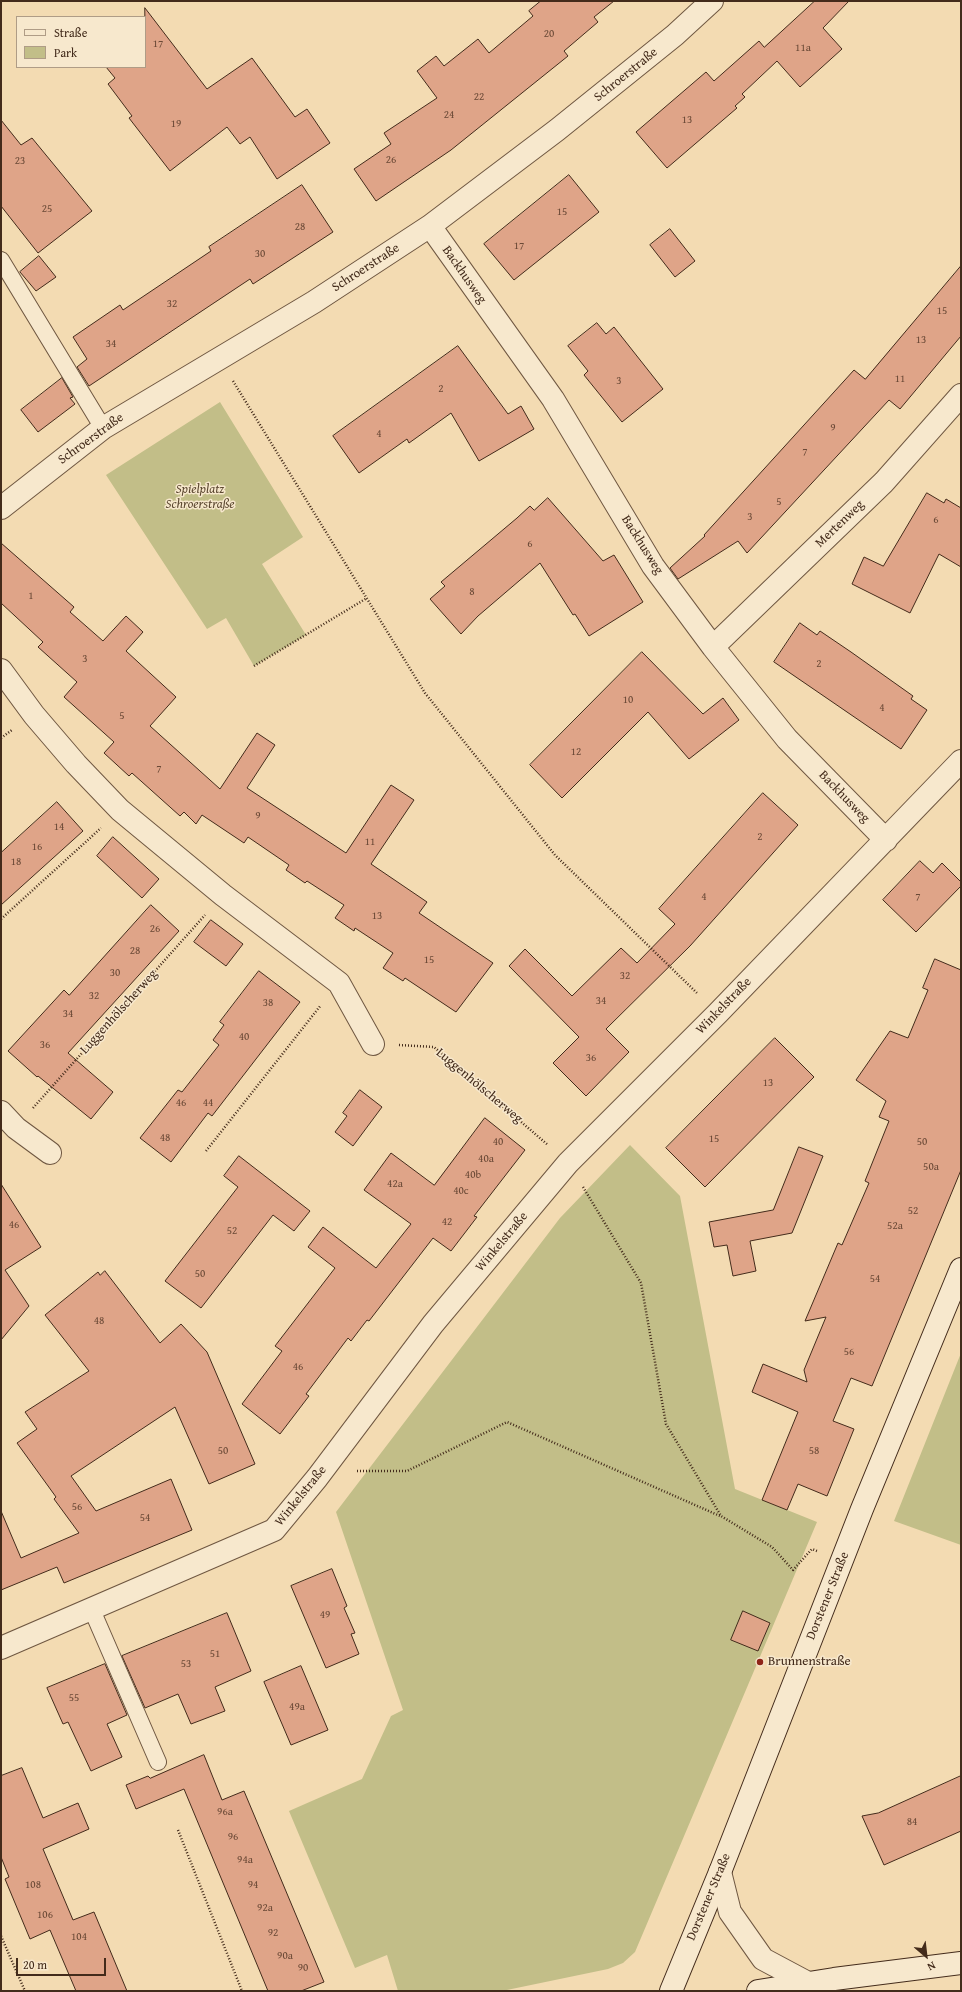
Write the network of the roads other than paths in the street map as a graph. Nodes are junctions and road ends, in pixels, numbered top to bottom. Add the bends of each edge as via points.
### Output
1 (712, 1) edge
2 (430, 226) junction
3 (1, 260) edge
4 (961, 395) edge
5 (102, 428) junction
6 (1, 508) edge
7 (713, 647) junction
8 (1, 670) edge
9 (961, 761) edge
10 (886, 840) junction
11 (373, 1044) road end
12 (1, 1112) edge
13 (50, 1153) dead end
14 (961, 1269) edge
15 (92, 1610) junction
16 (1, 1648) edge
17 (158, 1762) dead end
18 (720, 1872) junction
19 (961, 1963) edge
20 (808, 1982) junction
21 (671, 1991) edge
22 (758, 1991) edge

1 - 2 street, Schroerstraße via 674,36 557,130
2 - 5 street, Schroerstraße via 314,302
2 - 7 street, Backhusweg via 553,399 653,566
3 - 5 lane
4 - 7 street, Mertenweg via 884,482
5 - 6 street, Schroerstraße
7 - 10 street, Backhusweg via 787,739
8 - 11 street via 76,764 120,810 223,895 339,983
9 - 10 street, Winkelstraße
10 - 15 street, Winkelstraße via 568,1163 433,1324 322,1472 274,1530
12 - 13 street via 16,1128
14 - 18 street, Dorstener Straße via 802,1660
15 - 16 street, Winkelstraße
15 - 17 lane
18 - 20 street via 730,1912 763,1959
18 - 21 street, Dorstener Straße
19 - 20 street
20 - 22 street

